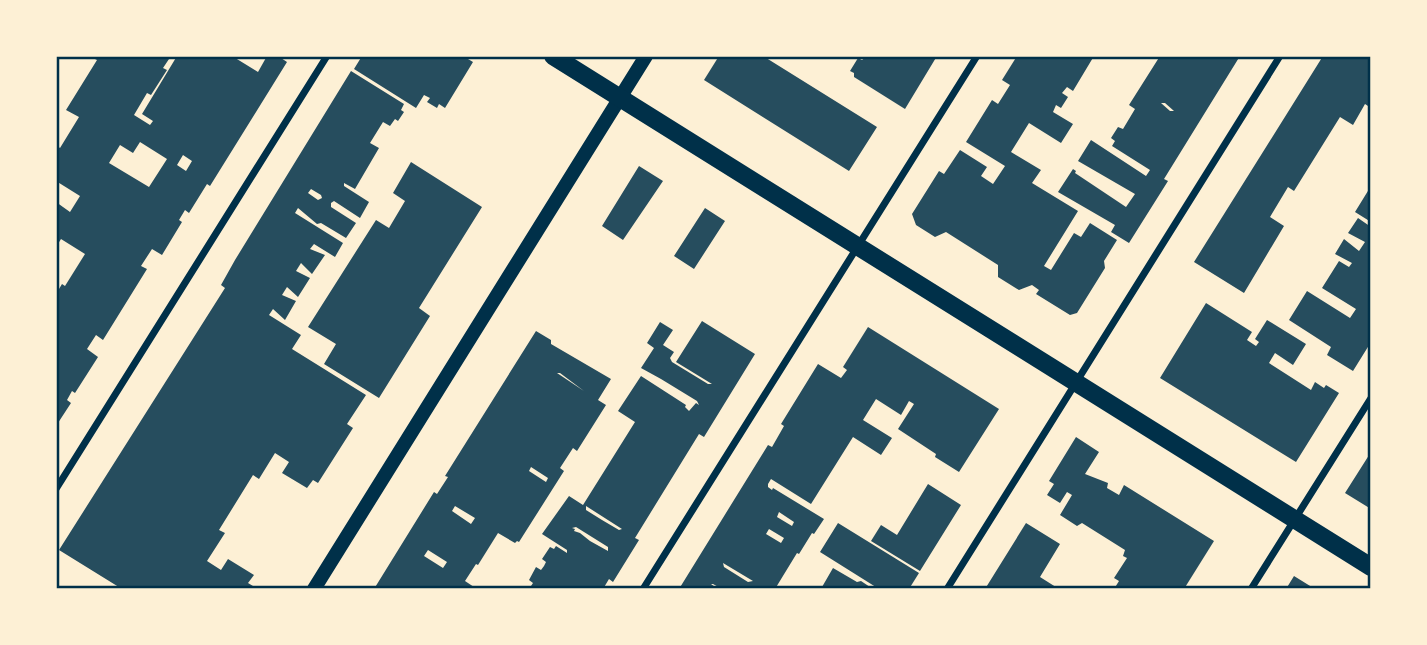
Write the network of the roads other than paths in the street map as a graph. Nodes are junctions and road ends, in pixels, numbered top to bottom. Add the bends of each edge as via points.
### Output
1 (327, 56) edge
2 (553, 56) edge
3 (646, 56) edge
4 (977, 56) edge
5 (1280, 56) edge
6 (619, 98) junction
7 (858, 246) junction
8 (1077, 382) junction
9 (1371, 398) edge
10 (56, 489) edge
11 (1295, 519) junction
12 (1371, 567) edge
13 (314, 589) edge
14 (643, 589) edge
15 (947, 589) edge
16 (1251, 589) edge

1 - 10 street
2 - 6 main road
3 - 6 main road
4 - 7 street
5 - 8 street
6 - 7 main road
6 - 13 main road
7 - 8 main road
7 - 14 street
8 - 11 main road
8 - 15 street
9 - 11 street
11 - 12 main road
11 - 16 street

